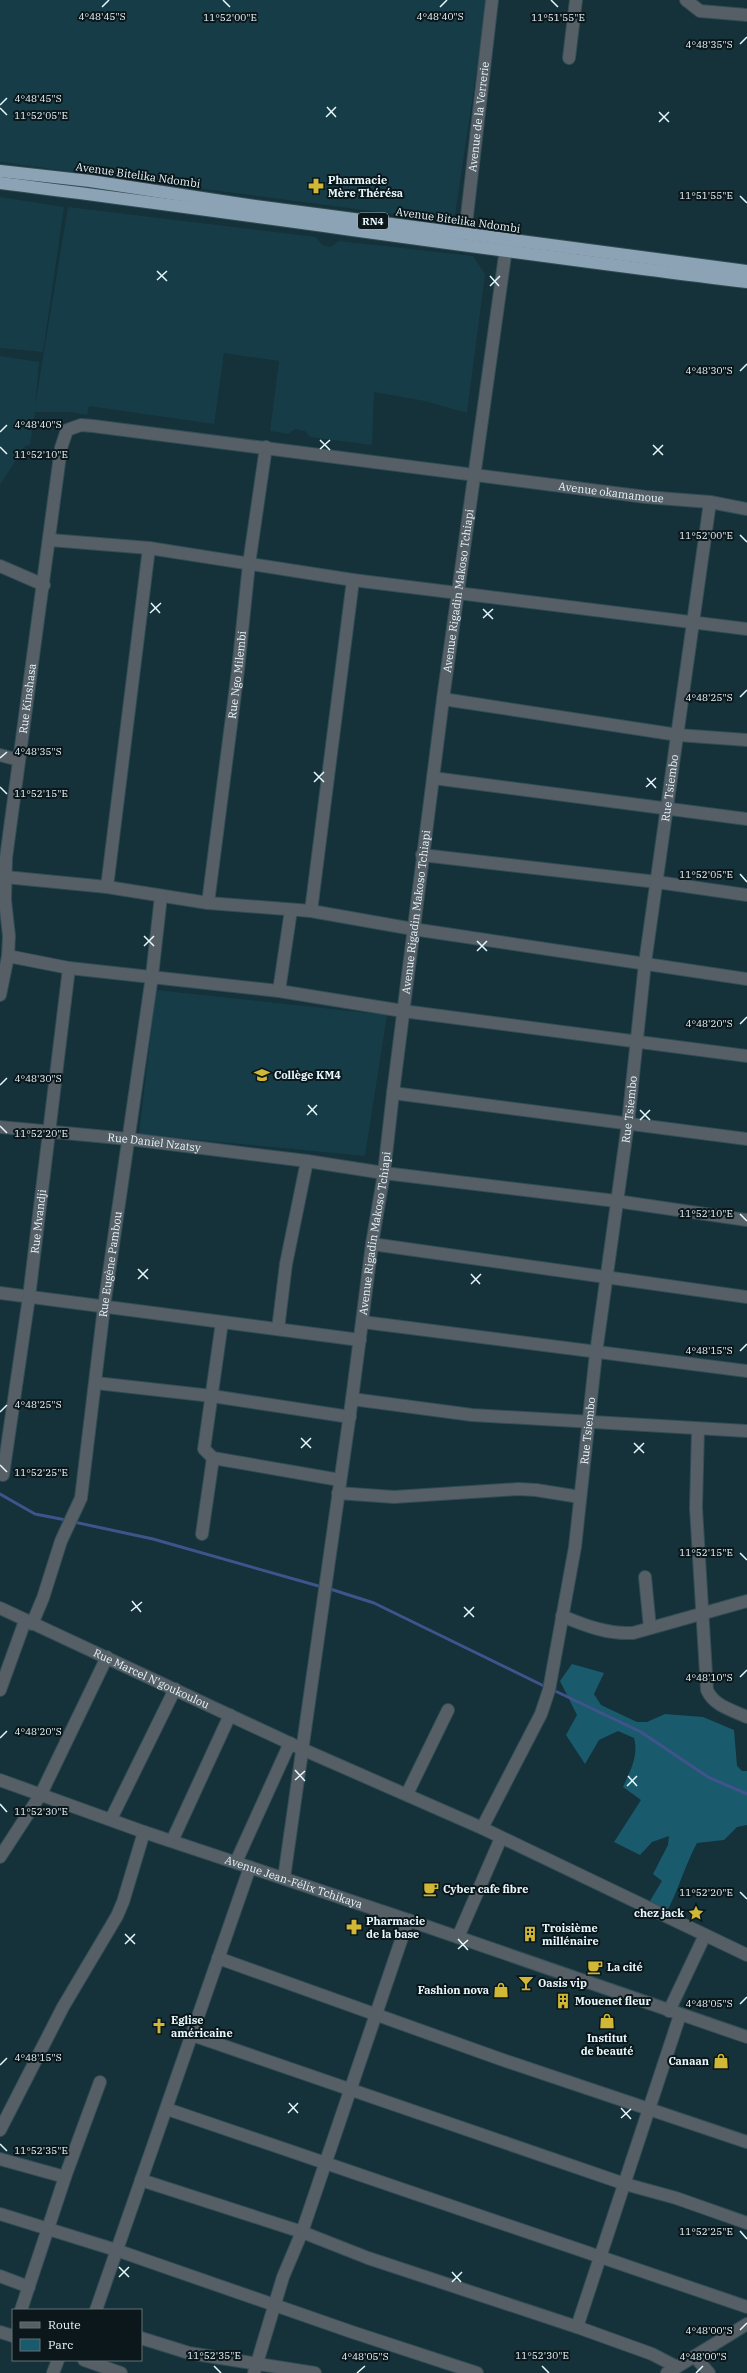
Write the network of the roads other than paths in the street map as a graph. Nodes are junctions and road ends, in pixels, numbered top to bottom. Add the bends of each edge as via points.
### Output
1 (492, 0) edge
2 (576, 0) edge
3 (686, 0) edge
4 (747, 14) edge
5 (569, 58) dead end
6 (0, 171) edge
7 (0, 183) edge
8 (465, 234) junction
9 (507, 239) junction
10 (506, 252) junction
11 (747, 271) edge
12 (747, 282) edge
13 (266, 447) junction
14 (475, 474) junction
15 (710, 502) junction
16 (747, 509) edge
17 (50, 540) junction
18 (149, 548) junction
19 (249, 564) junction
20 (0, 566) edge
21 (352, 580) junction
22 (44, 585) junction
23 (459, 591) junction
24 (692, 623) junction
25 (747, 628) edge
26 (443, 699) junction
27 (678, 735) junction
28 (747, 740) edge
29 (0, 754) edge
30 (19, 760) junction
31 (433, 778) junction
32 (669, 808) junction
33 (747, 819) edge
34 (5, 822) edge
35 (422, 855) junction
36 (5, 877) junction
37 (657, 882) junction
38 (107, 887) junction
39 (747, 895) edge
40 (161, 896) junction
41 (208, 903) junction
42 (291, 910) junction
43 (311, 911) junction
44 (4, 921) edge
45 (413, 929) junction
46 (8, 956) junction
47 (646, 963) junction
48 (69, 968) junction
49 (152, 976) junction
50 (747, 979) edge
51 (279, 991) junction
52 (0, 995) edge
53 (403, 1011) junction
54 (638, 1040) junction
55 (747, 1056) edge
56 (393, 1093) junction
57 (628, 1123) junction
58 (0, 1127) edge
59 (49, 1132) junction
60 (129, 1138) junction
61 (747, 1139) edge
62 (307, 1161) junction
63 (384, 1173) junction
64 (616, 1200) junction
65 (747, 1220) edge
66 (372, 1244) junction
67 (608, 1278) junction
68 (0, 1293) edge
69 (29, 1297) junction
70 (747, 1297) edge
71 (104, 1307) junction
72 (222, 1322) junction
73 (363, 1322) junction
74 (278, 1329) junction
75 (360, 1340) junction
76 (596, 1353) junction
77 (747, 1371) edge
78 (96, 1383) junction
79 (212, 1396) junction
80 (352, 1399) junction
81 (350, 1417) junction
82 (589, 1423) junction
83 (698, 1429) junction
84 (747, 1431) edge
85 (213, 1458) junction
86 (3, 1475) dead end
87 (340, 1480) junction
88 (338, 1493) junction
89 (580, 1498) junction
90 (202, 1534) dead end
91 (645, 1577) dead end
92 (747, 1600) edge
93 (0, 1608) edge
94 (703, 1613) junction
95 (562, 1616) junction
96 (28, 1623) junction
97 (650, 1628) junction
98 (107, 1657) junction
99 (175, 1689) junction
100 (0, 1690) edge
101 (448, 1710) dead end
102 (230, 1715) junction
103 (747, 1717) edge
104 (290, 1743) junction
105 (302, 1749) junction
106 (0, 1780) edge
107 (41, 1794) junction
108 (407, 1794) junction
109 (111, 1819) junction
110 (482, 1828) junction
111 (144, 1832) junction
112 (501, 1838) junction
113 (172, 1841) junction
114 (0, 1857) edge
115 (236, 1862) junction
116 (250, 1867) junction
117 (284, 1878) junction
118 (408, 1920) junction
119 (705, 1935) junction
120 (458, 1937) junction
121 (747, 1955) edge
122 (218, 1958) junction
123 (675, 2013) junction
124 (378, 2014) junction
125 (192, 2035) junction
126 (747, 2038) edge
127 (100, 2082) dead end
128 (350, 2090) junction
129 (167, 2109) junction
130 (649, 2110) junction
131 (0, 2130) edge
132 (747, 2142) edge
133 (0, 2160) edge
134 (326, 2163) junction
135 (65, 2177) junction
136 (141, 2180) junction
137 (625, 2184) junction
138 (0, 2214) edge
139 (747, 2223) edge
140 (48, 2229) junction
141 (302, 2232) junction
142 (116, 2250) junction
143 (601, 2256) junction
144 (0, 2276) edge
145 (29, 2286) junction
146 (274, 2304) junction
147 (747, 2307) edge
148 (21, 2309) edge
149 (96, 2309) edge
150 (747, 2324) edge
151 (577, 2327) junction
152 (142, 2338) edge
153 (695, 2357) junction
154 (58, 2361) edge
155 (87, 2361) edge
156 (255, 2369) edge
157 (672, 2370) edge
158 (53, 2373) edge
159 (121, 2373) edge
160 (315, 2373) edge
161 (477, 2373) edge
162 (709, 2373) edge

1 - 8 street, Avenue de la Verrerie
2 - 5 street
3 - 4 street via 700,11
6 - 8 highway, Avenue Bitelika Ndombi / RN4 via 90,181
7 - 10 highway, RN4
8 - 9 highway, Avenue Bitelika Ndombi / RN4
9 - 10 street, Avenue Rigadin Makoso Tchiapi
9 - 11 highway, Avenue Bitelika Ndombi / RN4
10 - 12 highway, RN4
10 - 14 street, Avenue Rigadin Makoso Tchiapi
13 - 14 street, Avenue okamamoue
13 - 17 street, Rue Kinshasa via 93,426 72,427 64,434 61,448
13 - 19 street, Rue Ngo Milembi
14 - 15 street, Avenue okamamoue via 646,497
14 - 23 street, Avenue Rigadin Makoso Tchiapi
15 - 16 street, Avenue okamamoue
15 - 24 street, Rue Tsiembo
17 - 18 street
17 - 22 street, Rue Kinshasa
18 - 19 street
18 - 38 street
19 - 21 street
19 - 41 street, Rue Ngo Milembi
20 - 22 street
21 - 23 street
21 - 43 street
22 - 30 street, Rue Kinshasa
23 - 24 street
23 - 26 street, Avenue Rigadin Makoso Tchiapi
24 - 25 street
24 - 27 street, Rue Tsiembo
26 - 27 street
26 - 31 street, Avenue Rigadin Makoso Tchiapi
27 - 28 street
27 - 32 street, Rue Tsiembo
29 - 30 street
30 - 34 street, Rue Kinshasa
31 - 32 street
31 - 35 street, Avenue Rigadin Makoso Tchiapi
32 - 33 street
32 - 37 street, Rue Tsiembo
34 - 36 street, Rue Kinshasa
35 - 37 street
35 - 45 street, Avenue Rigadin Makoso Tchiapi
36 - 38 street
36 - 44 street, Rue Kinshasa
37 - 39 street
37 - 47 street, Rue Tsiembo
38 - 40 street
40 - 41 street
40 - 49 street, Rue Eugène Pambou
41 - 42 street
42 - 43 street
42 - 51 street
43 - 45 street
44 - 46 street, Rue Kinshasa
45 - 47 street
45 - 53 street, Avenue Rigadin Makoso Tchiapi
46 - 48 street
46 - 52 street, Rue Kinshasa
47 - 50 street
47 - 54 street, Rue Tsiembo
48 - 49 street
48 - 59 street, Rue Mvandji
49 - 51 street
49 - 60 street, Rue Eugène Pambou
51 - 53 street
53 - 54 street
53 - 56 street, Avenue Rigadin Makoso Tchiapi
54 - 55 street
54 - 57 street, Rue Tsiembo
56 - 57 street
56 - 63 street, Avenue Rigadin Makoso Tchiapi
57 - 61 street
57 - 64 street, Rue Tsiembo
58 - 59 street, Rue Daniel Nzatsy
59 - 60 street, Rue Daniel Nzatsy
59 - 69 street, Rue Mvandji
60 - 62 street, Rue Daniel Nzatsy
60 - 71 street, Rue Eugène Pambou
62 - 63 street, Rue Daniel Nzatsy
62 - 74 street via 285,1271
63 - 64 street, Rue Daniel Nzatsy
63 - 66 street, Avenue Rigadin Makoso Tchiapi
64 - 65 street, Rue Daniel Nzatsy
64 - 67 street, Rue Tsiembo
66 - 67 street
66 - 73 street, Avenue Rigadin Makoso Tchiapi
67 - 70 street
67 - 76 street, Rue Tsiembo
68 - 69 street
69 - 71 street
69 - 86 street, Rue Mvandji
71 - 72 street
71 - 78 street, Rue Eugène Pambou
72 - 74 street
72 - 79 street
73 - 75 street, Avenue Rigadin Makoso Tchiapi
73 - 76 street
74 - 75 street
75 - 80 street, Avenue Rigadin Makoso Tchiapi
76 - 77 street
76 - 82 street, Rue Tsiembo
78 - 79 street
78 - 96 street, Rue Eugène Pambou via 80,1498 61,1541 43,1598
79 - 81 street
79 - 85 street via 204,1448
80 - 81 street, Avenue Rigadin Makoso Tchiapi
80 - 82 street via 472,1414
81 - 87 street, Avenue Rigadin Makoso Tchiapi
82 - 83 street
82 - 89 street, Rue Tsiembo
83 - 84 street
83 - 94 street via 696,1508
85 - 87 street
85 - 90 street
87 - 88 street, Avenue Rigadin Makoso Tchiapi
88 - 89 street via 394,1497 518,1489
88 - 105 street, Avenue Rigadin Makoso Tchiapi
89 - 95 street, Rue Tsiembo via 575,1547
91 - 97 street
92 - 94 street
93 - 96 street, Rue Marcel N'goukoulou
94 - 97 street
94 - 103 street via 707,1690 710,1698
95 - 97 street via 598,1630 617,1634
95 - 110 street, Rue Tsiembo via 549,1690 541,1714
96 - 98 street, Rue Marcel N'goukoulou
96 - 100 street, Rue Eugène Pambou
98 - 99 street, Rue Marcel N'goukoulou
98 - 107 street
99 - 102 street, Rue Marcel N'goukoulou
99 - 109 street
101 - 108 street
102 - 104 street, Rue Marcel N'goukoulou
102 - 113 street
104 - 105 street, Rue Marcel N'goukoulou
104 - 115 street
105 - 108 street, Rue Marcel N'goukoulou
105 - 117 street, Avenue Rigadin Makoso Tchiapi
106 - 107 street, Avenue Jean-Félix Tchikaya
107 - 109 street, Avenue Jean-Félix Tchikaya
107 - 114 street
108 - 110 street, Rue Marcel N'goukoulou
109 - 111 street, Avenue Jean-Félix Tchikaya
110 - 112 street, Rue Marcel N'goukoulou
111 - 113 street, Avenue Jean-Félix Tchikaya
111 - 131 street via 117,1916 63,2007
112 - 119 street, Rue Marcel N'goukoulou
112 - 120 street
113 - 115 street, Avenue Jean-Félix Tchikaya
115 - 116 street, Avenue Jean-Félix Tchikaya
116 - 117 street, Avenue Jean-Félix Tchikaya
116 - 122 street
117 - 118 street, Avenue Jean-Félix Tchikaya
118 - 120 street, Avenue Jean-Félix Tchikaya
118 - 124 street
119 - 121 street, Rue Marcel N'goukoulou
119 - 123 street
120 - 123 street, Avenue Jean-Félix Tchikaya
122 - 124 street
122 - 125 street
123 - 126 street, Avenue Jean-Félix Tchikaya
123 - 130 street
124 - 128 street
124 - 130 street
125 - 128 street
125 - 129 street
127 - 135 street
128 - 134 street
128 - 137 street
129 - 134 street
129 - 136 street
130 - 132 street
130 - 137 street
133 - 135 street
134 - 141 street
134 - 143 street
135 - 140 street
136 - 141 street
136 - 142 street
137 - 139 street via 676,2198
137 - 143 street
138 - 140 street via 25,2224
140 - 142 street
140 - 145 street
141 - 146 street
141 - 151 street via 389,2265
142 - 146 street
142 - 149 street
143 - 147 street
143 - 151 street
144 - 145 street
145 - 148 street
146 - 156 street
146 - 161 street
150 - 153 street
151 - 157 street via 652,2354
152 - 156 street via 189,2354
153 - 157 street
153 - 162 street
154 - 158 street
155 - 159 street
156 - 160 street

